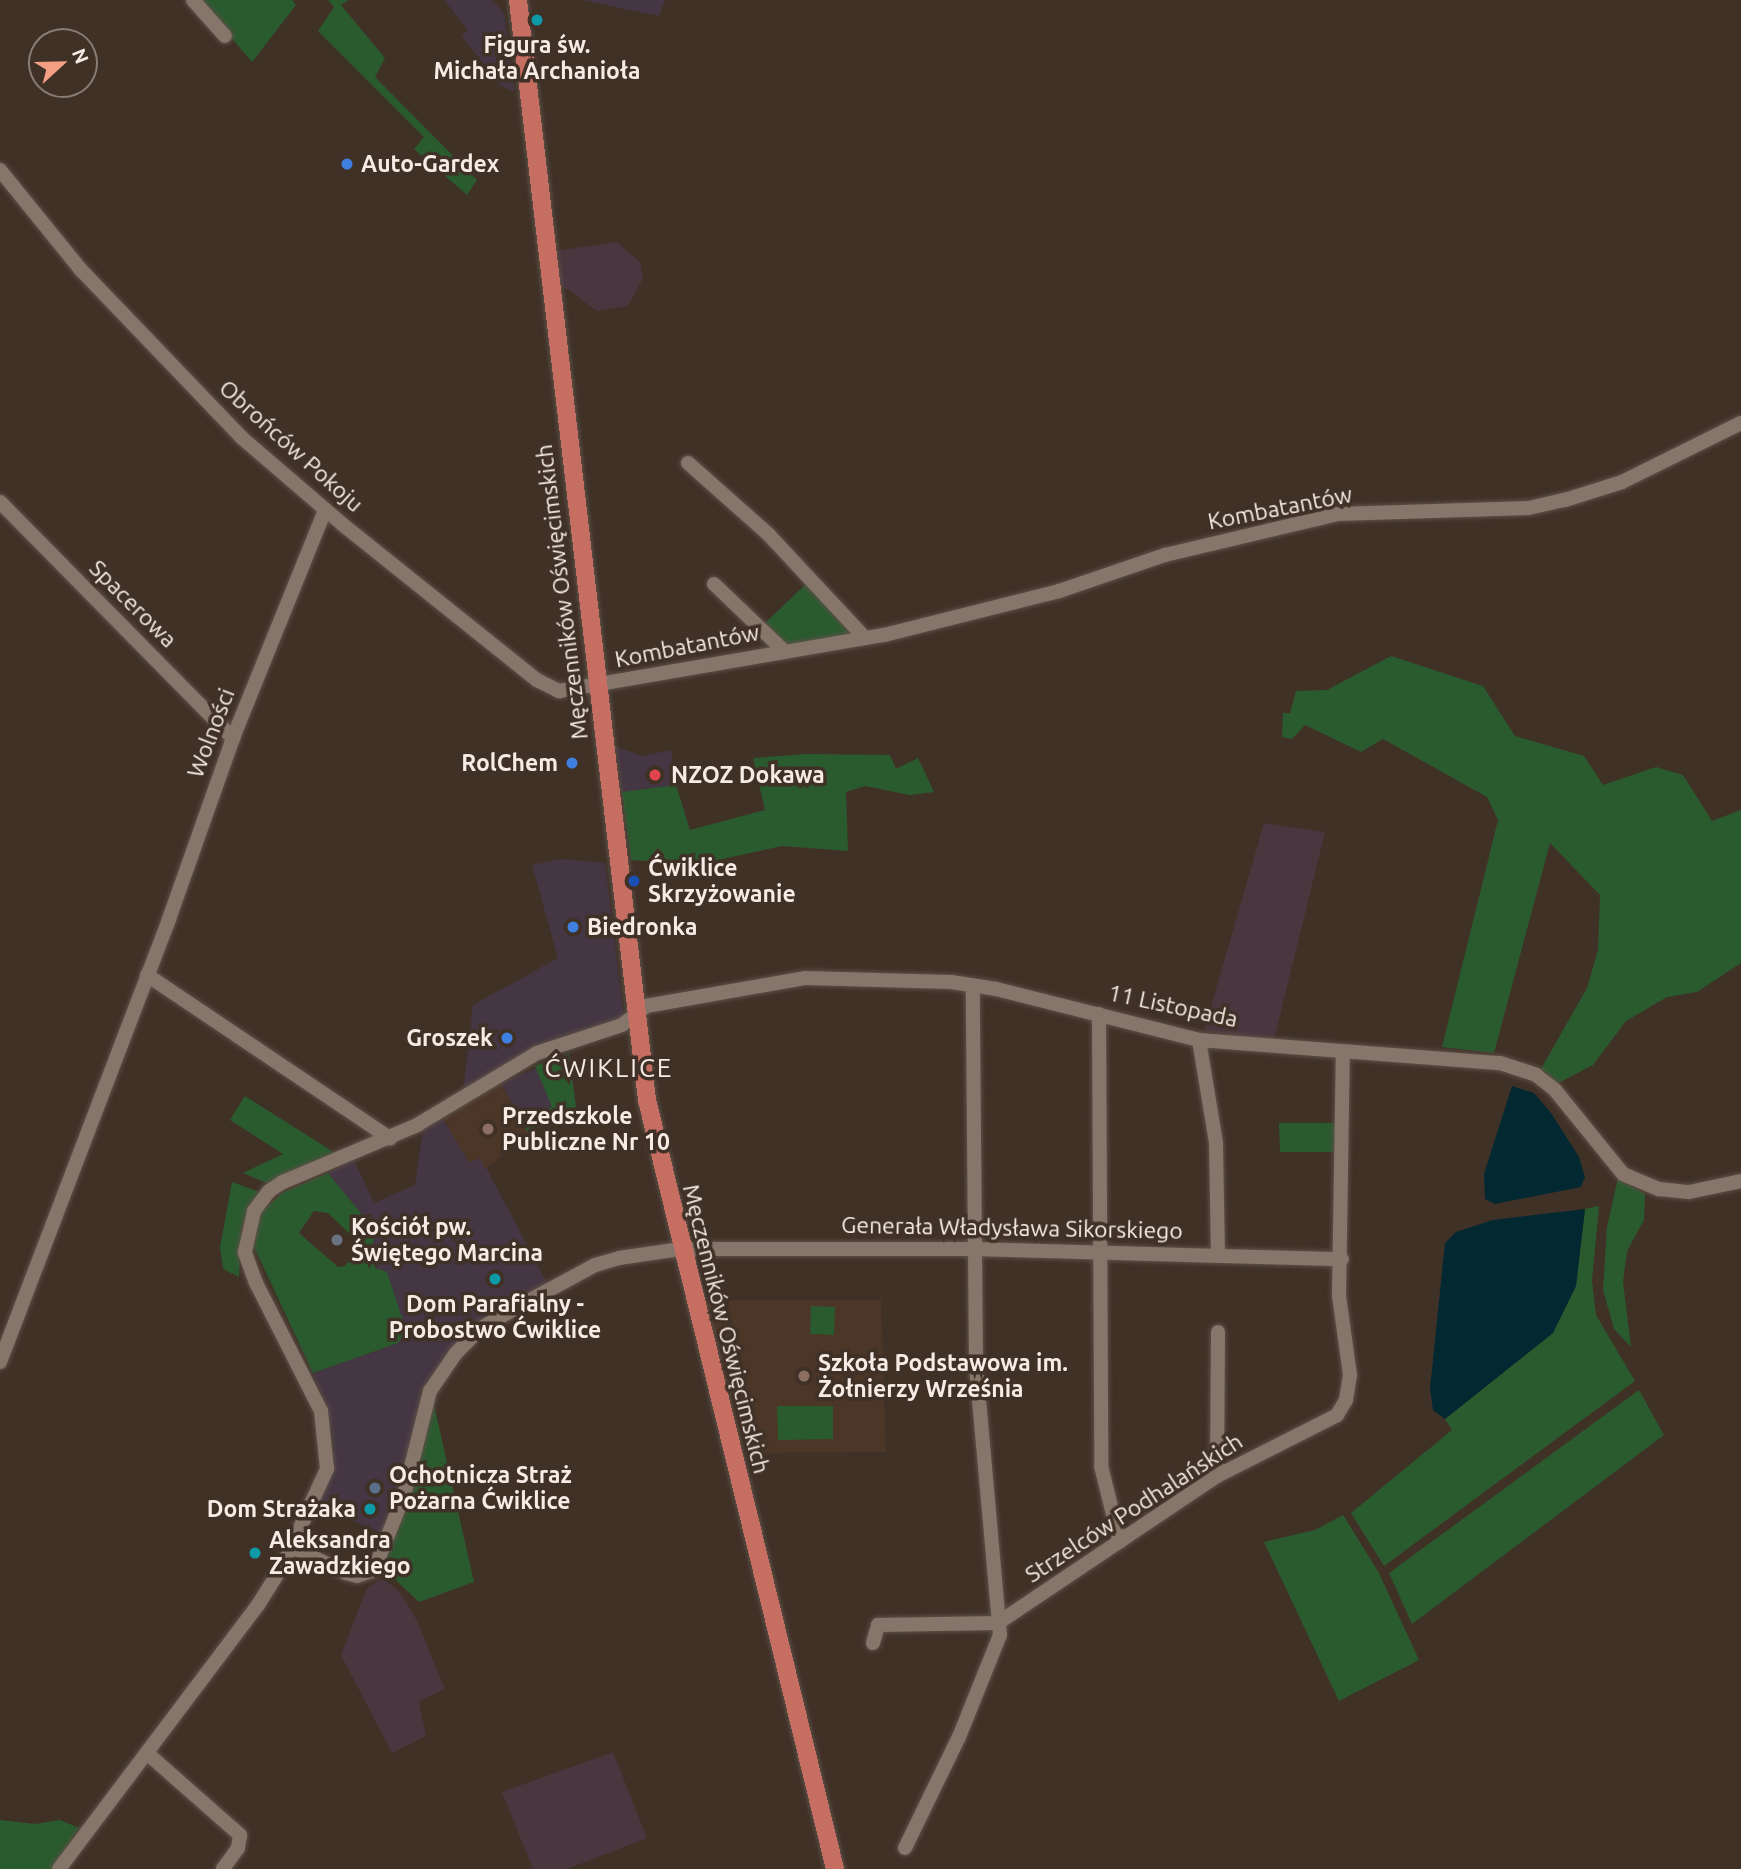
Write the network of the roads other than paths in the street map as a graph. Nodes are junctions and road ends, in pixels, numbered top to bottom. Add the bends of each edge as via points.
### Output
1 (193, 0) edge
2 (518, 0) edge
3 (225, 36) dead end
4 (0, 170) edge
5 (1741, 424) edge
6 (688, 463) dead end
7 (0, 502) edge
8 (325, 510) junction
9 (713, 584) dead end
10 (865, 638) junction
11 (784, 651) junction
12 (598, 686) junction
13 (233, 738) junction
14 (147, 975) junction
15 (973, 985) junction
16 (636, 1013) junction
17 (1099, 1014) junction
18 (1199, 1040) junction
19 (1343, 1051) junction
20 (390, 1138) junction
21 (1741, 1181) edge
22 (974, 1249) junction
23 (681, 1250) junction
24 (1097, 1251) junction
25 (1218, 1254) junction
26 (1342, 1259) junction
27 (1218, 1332) dead end
28 (0, 1362) edge
29 (1217, 1476) junction
30 (1121, 1542) junction
31 (292, 1547) junction
32 (998, 1623) junction
33 (873, 1643) dead end
34 (148, 1754) junction
35 (905, 1847) dead end
36 (59, 1869) edge
37 (223, 1869) edge
38 (835, 1869) edge

1 - 3 street
2 - 12 main road, Męczenników Oświęcimskich
4 - 8 street, Obrońców Pokoju via 133,326 241,437
5 - 10 street, Kombatantów via 1591,494 1529,508 1338,514 1165,555 1059,591
6 - 10 street via 769,535
7 - 13 street, Spacerowa
8 - 12 street, Obrońców Pokoju via 547,687 559,691
8 - 13 street, Wolności
9 - 11 street, Kombatantów
10 - 11 street, Kombatantów
11 - 12 street, Kombatantów
12 - 16 main road, Męczenników Oświęcimskich
13 - 14 street, Wolności
14 - 20 street
14 - 28 street, Wolności
15 - 16 street, 11 Listopada via 805,978 651,1004
15 - 17 street, 11 Listopada
15 - 22 street
16 - 20 street via 622,1025 515,1064 442,1112
16 - 23 main road, Męczenników Oświęcimskich via 652,1123
17 - 18 street, 11 Listopada
17 - 24 street
18 - 19 street, 11 Listopada
18 - 25 street via 1216,1143
19 - 21 street, 11 Listopada via 1500,1063 1530,1073 1555,1090 1623,1174 1659,1189 1689,1192
19 - 26 street, Strzelców Podhalańskich
20 - 31 street via 269,1191 247,1230 245,1252 256,1283 321,1411 327,1445 327,1469
22 - 23 street, Generała Władysława Sikorskiego
22 - 24 street, Generała Władysława Sikorskiego
22 - 32 street via 976,1365
23 - 31 street, Generała Władysława Sikorskiego via 595,1265 481,1328 456,1353 430,1391 404,1495 374,1570 357,1576 346,1573
23 - 38 main road, Męczenników Oświęcimskich
24 - 25 street, Generała Władysława Sikorskiego
24 - 30 street via 1101,1466
25 - 26 street, Generała Władysława Sikorskiego
26 - 29 street, Strzelców Podhalańskich via 1339,1296 1350,1375 1342,1407 1331,1421
27 - 29 street
29 - 30 street, Strzelców Podhalańskich
30 - 32 street, Strzelców Podhalańskich
31 - 34 street via 258,1605
32 - 33 street via 878,1625
32 - 35 street via 995,1650 970,1713
34 - 36 street
34 - 37 street via 240,1835 239,1848

